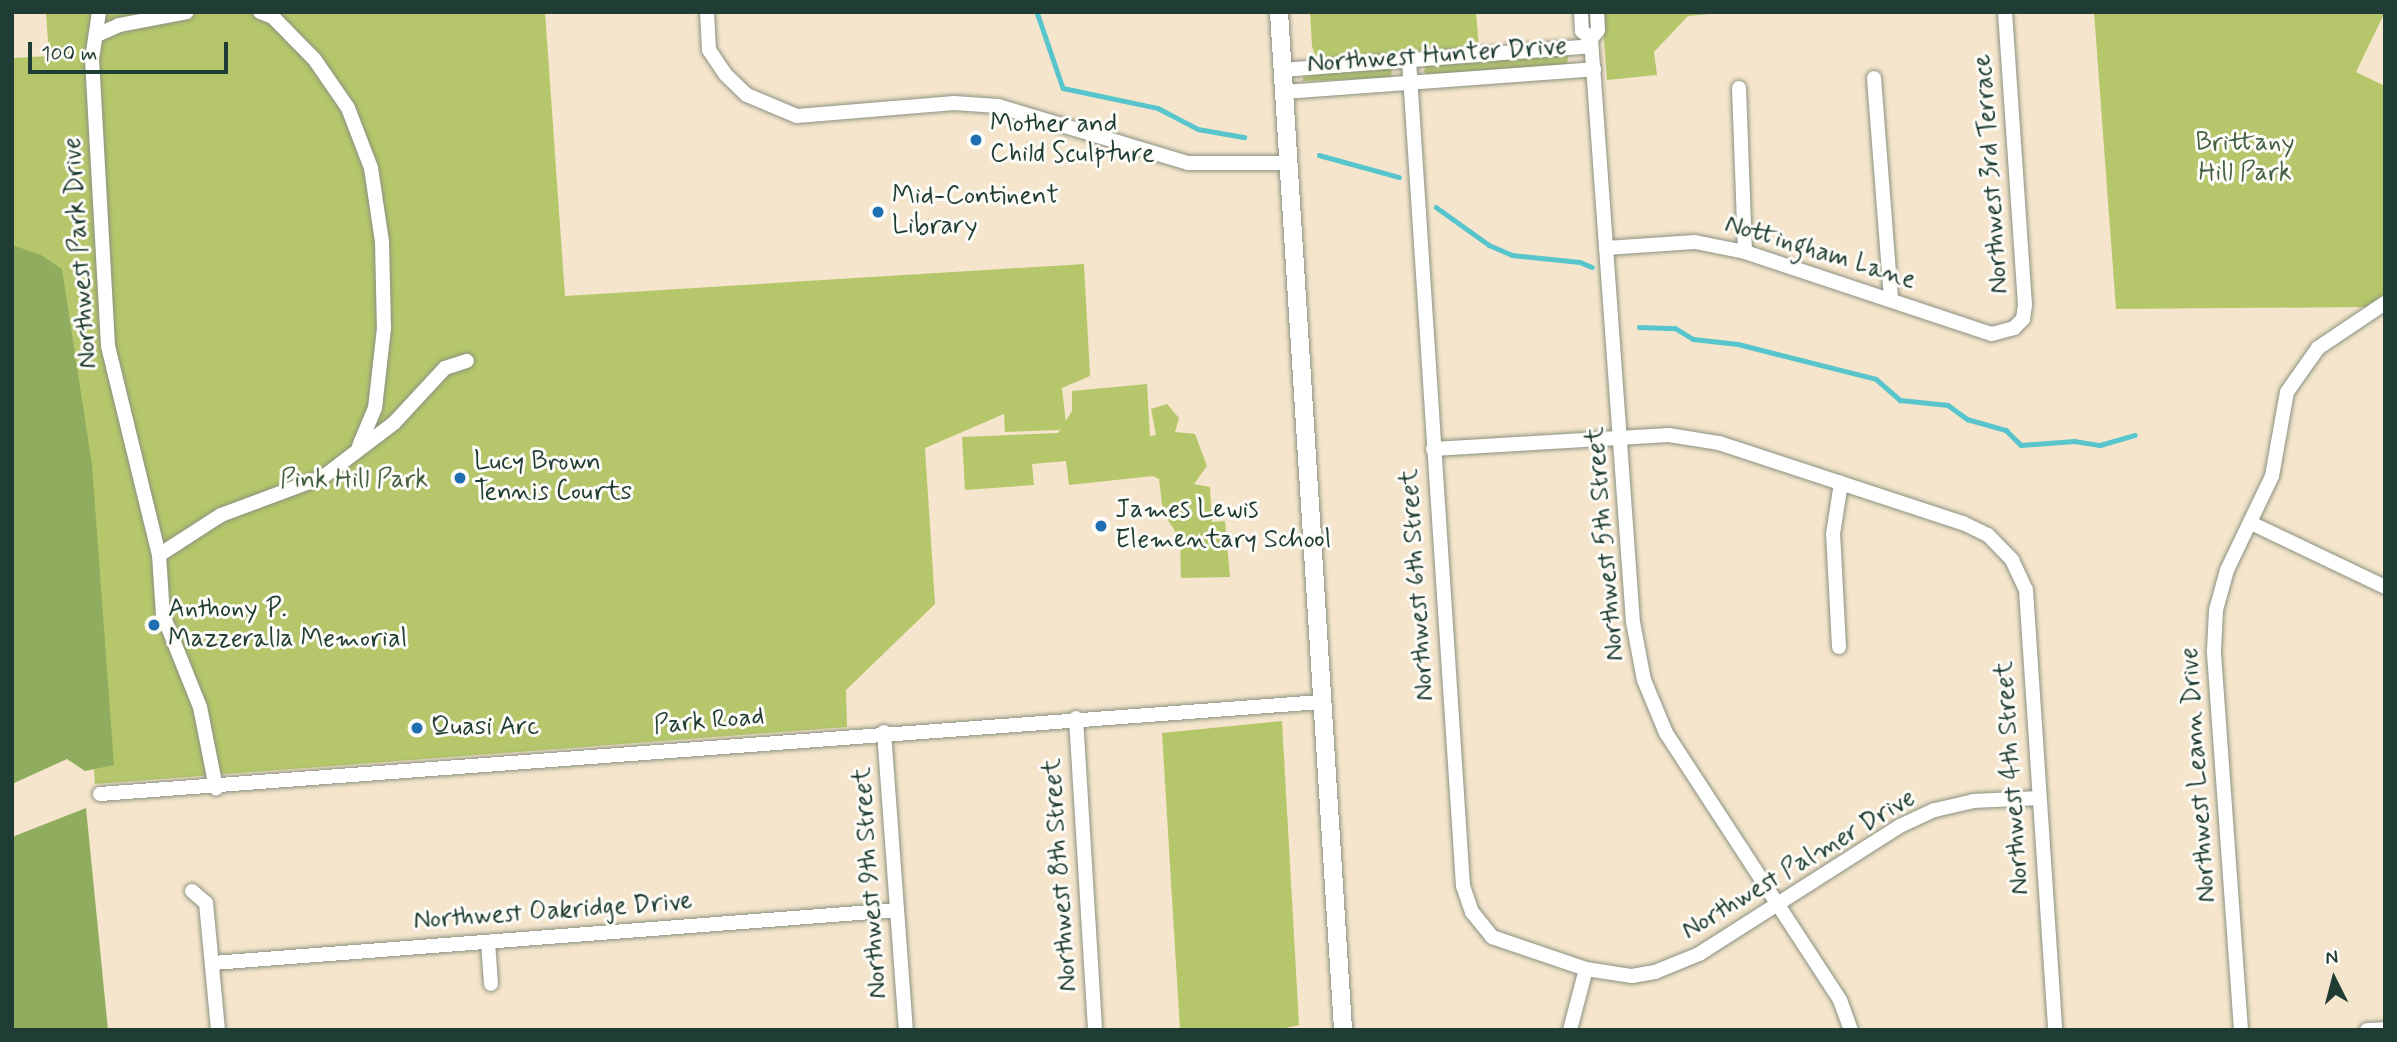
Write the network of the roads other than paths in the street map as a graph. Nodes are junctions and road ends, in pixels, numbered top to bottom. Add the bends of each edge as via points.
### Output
1 (99, 12) edge
2 (187, 12) edge
3 (260, 12) edge
4 (707, 12) edge
5 (1279, 12) edge
6 (1581, 12) edge
7 (1597, 12) edge
8 (2005, 12) edge
9 (99, 34) junction
10 (1591, 43) junction
11 (1409, 60) junction
12 (1594, 69) junction
13 (1282, 70) junction
14 (1874, 78) dead end
15 (1410, 82) junction
16 (1739, 88) dead end
17 (1284, 92) junction
18 (1288, 163) junction
19 (1606, 248) junction
20 (1745, 252) junction
21 (1891, 299) junction
22 (2385, 303) edge
23 (2014, 328) joint
24 (467, 360) dead end
25 (1619, 437) junction
26 (358, 447) junction
27 (1433, 449) junction
28 (1841, 483) junction
29 (2251, 523) junction
30 (159, 555) junction
31 (2385, 587) edge
32 (1839, 647) dead end
33 (1322, 702) junction
34 (1076, 718) junction
35 (884, 732) junction
36 (216, 788) junction
37 (100, 794) dead end
38 (2039, 798) junction
39 (192, 891) dead end
40 (1778, 904) junction
41 (897, 910) junction
42 (488, 942) junction
43 (213, 963) junction
44 (1586, 969) junction
45 (491, 984) dead end
46 (2385, 1029) edge
47 (218, 1030) edge
48 (906, 1030) edge
49 (1096, 1030) edge
50 (1343, 1030) edge
51 (1570, 1030) edge
52 (1851, 1030) edge
53 (2055, 1030) edge
54 (2241, 1030) edge
55 (2367, 1030) edge

1 - 9 street, Northwest Park Drive
2 - 9 street via 119,25
3 - 26 street via 273,17 315,60 348,108 371,168 382,242 384,328 375,408
4 - 18 street via 709,50 726,75 747,95 797,116 954,103 998,106 1188,163
5 - 13 main road
6 - 10 street, Northwest 5th Street via 1582,31
7 - 10 street, Northwest 5th Street via 1598,30
8 - 23 street, Northwest 3rd Terrace via 2025,306 2023,319
9 - 30 street, Northwest Park Drive via 92,59 108,346
10 - 11 street, Northwest Hunter Drive
10 - 12 street, Northwest 5th Street
11 - 13 street, Northwest Hunter Drive
11 - 15 street, Northwest 6th Street
12 - 15 street, Northwest Hunter Drive
12 - 19 street, Northwest 5th Street
13 - 17 main road
14 - 21 street
15 - 17 street, Northwest Hunter Drive
15 - 27 street, Northwest 6th Street
16 - 20 street
17 - 18 main road
18 - 33 main road
19 - 20 street, Nottingham Lane via 1695,242
19 - 25 street, Northwest 5th Street
20 - 21 street, Nottingham Lane
21 - 23 street, Nottingham Lane via 1992,334
22 - 29 street, Northwest Leann Drive via 2318,348 2287,392 2272,476
24 - 26 street via 445,368 394,423
25 - 27 street
25 - 28 street via 1670,435 1719,443
25 - 40 street, Northwest 5th Street via 1633,622 1644,680 1666,733
26 - 30 street via 323,477 221,514
27 - 44 street, Northwest 6th Street via 1463,886 1472,912 1492,937
28 - 32 street via 1833,534
28 - 38 street, Northwest 4th Street via 1963,523 1988,535 2012,560 2026,590
29 - 31 street
29 - 54 street, Northwest Leann Drive via 2227,570 2216,610 2214,650
30 - 36 street, Northwest Park Drive via 163,615 200,707
33 - 34 street, Park Road
33 - 50 main road
34 - 35 street, Park Road
34 - 49 street, Northwest 8th Street
35 - 36 street, Park Road
35 - 41 street, Northwest 9th Street
36 - 37 street, Park Road
38 - 40 street, Northwest Palmer Drive via 1973,801 1935,810 1900,826
38 - 53 street, Northwest 4th Street
39 - 43 street via 206,903
40 - 44 street, Northwest Palmer Drive via 1677,967 1632,976
40 - 52 street, Northwest 5th Street via 1840,1000
41 - 42 street, Northwest Oakridge Drive
41 - 48 street, Northwest 9th Street
42 - 43 street, Northwest Oakridge Drive
42 - 45 street
43 - 47 street
44 - 51 street
46 - 55 street

